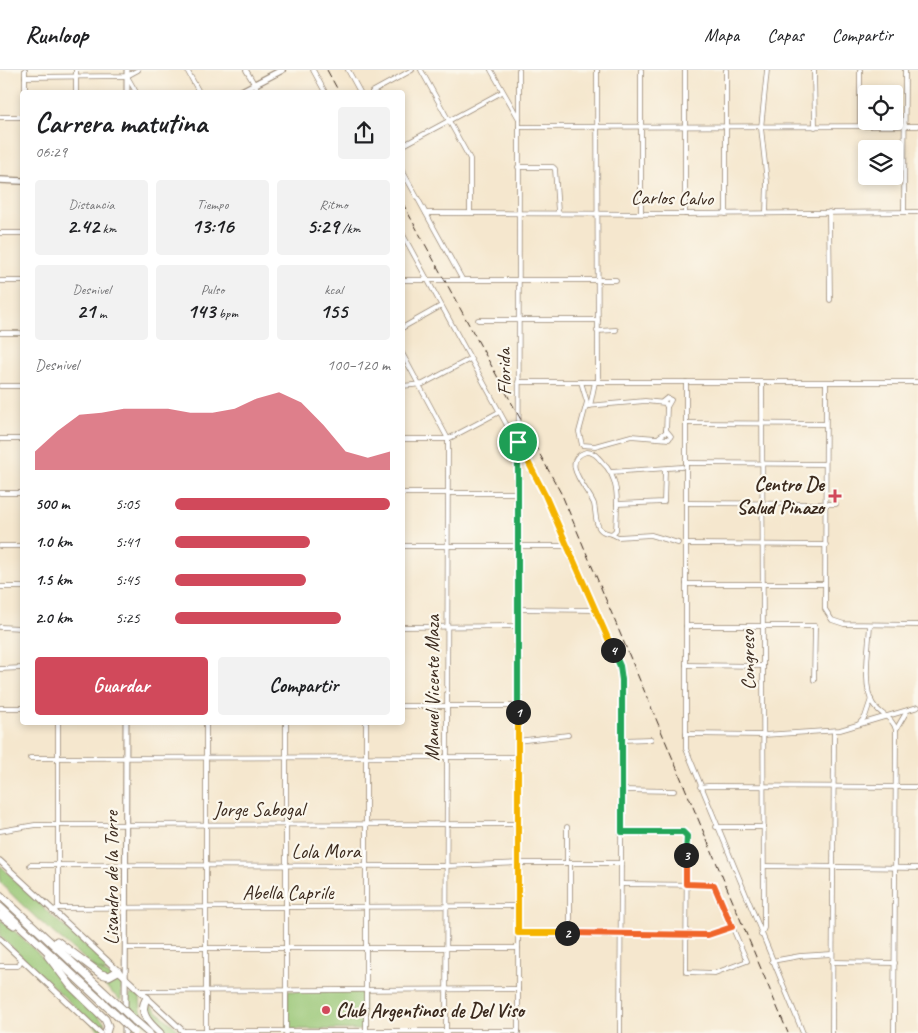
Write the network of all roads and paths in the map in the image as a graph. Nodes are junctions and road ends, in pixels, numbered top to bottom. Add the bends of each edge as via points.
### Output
1 (25, 70) edge
2 (76, 70) edge
3 (138, 70) edge
4 (187, 70) edge
5 (246, 70) edge
6 (282, 70) edge
7 (313, 70) edge
8 (348, 70) edge
9 (412, 70) edge
10 (421, 70) edge
11 (491, 70) edge
12 (519, 70) edge
13 (597, 70) edge
14 (641, 70) edge
15 (685, 70) edge
16 (726, 70) edge
17 (767, 70) edge
18 (814, 70) edge
19 (860, 70) edge
20 (905, 70) edge
21 (127, 73) edge
22 (76, 76) junction
23 (25, 77) junction
24 (254, 85) junction
25 (860, 85) edge
26 (25, 90) edge
27 (76, 90) edge
28 (127, 90) edge
29 (135, 90) edge
30 (198, 90) edge
31 (244, 90) edge
32 (258, 90) edge
33 (324, 90) edge
34 (359, 90) edge
35 (376, 90) edge
36 (502, 92) junction
37 (0, 117) edge
38 (20, 117) edge
39 (519, 119) junction
40 (449, 120) junction
41 (597, 126) junction
42 (641, 126) junction
43 (858, 126) edge
44 (905, 126) junction
45 (918, 126) edge
46 (519, 127) junction
47 (684, 127) junction
48 (726, 127) junction
49 (815, 127) junction
50 (761, 128) junction
51 (405, 144) edge
52 (518, 167) junction
53 (405, 175) edge
54 (0, 180) edge
55 (20, 181) edge
56 (904, 211) junction
57 (470, 212) junction
58 (558, 212) junction
59 (829, 212) junction
60 (918, 212) edge
61 (426, 213) junction
62 (518, 213) junction
63 (598, 213) junction
64 (641, 213) junction
65 (766, 213) junction
66 (685, 214) junction
67 (726, 214) junction
68 (0, 233) edge
69 (20, 233) edge
70 (405, 238) edge
71 (462, 279) junction
72 (597, 279) junction
73 (405, 280) edge
74 (428, 280) junction
75 (518, 280) junction
76 (616, 280) dead end
77 (0, 281) edge
78 (20, 281) edge
79 (830, 300) dead end
80 (441, 306) junction
81 (478, 320) dead end
82 (518, 320) junction
83 (598, 320) junction
84 (405, 326) edge
85 (616, 330) dead end
86 (597, 331) junction
87 (0, 333) edge
88 (20, 333) dead end
89 (405, 359) edge
90 (470, 359) junction
91 (518, 382) junction
92 (582, 382) junction
93 (597, 382) junction
94 (686, 382) junction
95 (918, 382) edge
96 (762, 383) junction
97 (826, 383) junction
98 (0, 386) edge
99 (20, 386) edge
100 (405, 386) edge
101 (420, 386) junction
102 (589, 406) junction
103 (499, 412) junction
104 (686, 423) junction
105 (763, 424) junction
106 (825, 424) junction
107 (405, 439) edge
108 (448, 439) junction
109 (0, 440) edge
110 (20, 440) edge
111 (518, 442) junction
112 (594, 446) junction
113 (593, 453) junction
114 (686, 463) junction
115 (763, 464) junction
116 (825, 464) junction
117 (682, 468) dead end
118 (666, 470) junction
119 (611, 472) junction
120 (0, 493) edge
121 (20, 493) edge
122 (405, 493) edge
123 (448, 493) junction
124 (517, 493) junction
125 (617, 504) junction
126 (686, 504) junction
127 (763, 504) junction
128 (826, 504) junction
129 (836, 504) dead end
130 (612, 534) junction
131 (678, 544) dead end
132 (686, 544) junction
133 (763, 544) junction
134 (826, 545) junction
135 (0, 546) edge
136 (20, 546) edge
137 (405, 546) edge
138 (446, 546) junction
139 (517, 546) junction
140 (567, 546) junction
141 (686, 584) junction
142 (763, 584) junction
143 (824, 584) junction
144 (0, 587) edge
145 (20, 587) edge
146 (517, 609) junction
147 (595, 610) junction
148 (762, 625) junction
149 (870, 625) junction
150 (918, 625) edge
151 (518, 626) junction
152 (686, 626) junction
153 (0, 627) edge
154 (405, 627) edge
155 (447, 627) junction
156 (20, 628) edge
157 (686, 665) junction
158 (763, 666) junction
159 (0, 668) edge
160 (20, 668) edge
161 (814, 680) dead end
162 (871, 699) junction
163 (446, 705) junction
164 (405, 706) edge
165 (518, 706) junction
166 (918, 707) edge
167 (0, 708) edge
168 (20, 708) edge
169 (908, 710) junction
170 (886, 715) junction
171 (859, 724) junction
172 (58, 725) edge
173 (126, 725) edge
174 (206, 725) edge
175 (286, 725) edge
176 (366, 725) edge
177 (896, 730) junction
178 (834, 731) junction
179 (568, 734) dead end
180 (686, 734) junction
181 (764, 734) junction
182 (651, 739) dead end
183 (621, 740) junction
184 (517, 741) junction
185 (517, 757) junction
186 (30, 758) dead end
187 (58, 758) junction
188 (206, 758) junction
189 (286, 758) junction
190 (366, 758) junction
191 (447, 758) junction
192 (126, 759) junction
193 (764, 786) junction
194 (896, 786) junction
195 (833, 787) junction
196 (918, 787) edge
197 (700, 788) junction
198 (621, 790) junction
199 (674, 791) dead end
200 (58, 824) junction
201 (126, 824) junction
202 (206, 824) junction
203 (366, 824) junction
204 (518, 824) junction
205 (286, 825) junction
206 (447, 825) junction
207 (567, 827) dead end
208 (716, 827) junction
209 (764, 827) junction
210 (0, 831) edge
211 (622, 832) junction
212 (0, 860) edge
213 (622, 863) junction
214 (518, 864) junction
215 (568, 864) junction
216 (30, 865) dead end
217 (59, 866) junction
218 (126, 866) junction
219 (206, 866) junction
220 (286, 866) junction
221 (366, 866) junction
222 (447, 866) junction
223 (764, 866) junction
224 (833, 867) junction
225 (896, 868) junction
226 (918, 868) edge
227 (622, 884) junction
228 (686, 884) junction
229 (0, 888) edge
230 (0, 894) edge
231 (447, 906) junction
232 (518, 906) junction
233 (0, 907) edge
234 (366, 907) junction
235 (58, 908) junction
236 (126, 908) junction
237 (206, 908) junction
238 (286, 908) junction
239 (52, 911) junction
240 (0, 915) edge
241 (28, 920) junction
242 (732, 927) junction
243 (518, 933) junction
244 (570, 933) junction
245 (620, 933) junction
246 (686, 935) junction
247 (761, 935) junction
248 (33, 938) junction
249 (0, 939) edge
250 (126, 948) junction
251 (206, 948) junction
252 (286, 948) junction
253 (366, 948) junction
254 (447, 948) junction
255 (518, 948) junction
256 (832, 954) junction
257 (22, 958) junction
258 (772, 962) junction
259 (832, 962) junction
260 (895, 963) junction
261 (0, 966) edge
262 (118, 971) junction
263 (126, 979) junction
264 (286, 989) junction
265 (366, 989) junction
266 (446, 989) junction
267 (518, 989) junction
268 (206, 990) junction
269 (140, 991) junction
270 (126, 998) junction
271 (147, 998) junction
272 (206, 1031) junction
273 (135, 1032) edge
274 (184, 1032) edge
275 (286, 1032) edge
276 (366, 1032) edge
277 (446, 1032) edge
278 (518, 1032) edge
279 (100, 1033) edge
280 (106, 1033) edge
281 (125, 1033) edge
282 (149, 1033) edge
283 (160, 1033) edge
284 (620, 1033) edge
285 (803, 1033) edge
286 (832, 1033) edge
287 (894, 1033) edge

1 - 23 street
2 - 22 street
3 - 21 street
4 - 30 street
5 - 24 street
6 - 24 main road
7 - 33 street
8 - 34 street
9 - 35 street
10 - 40 street
11 - 36 street
12 - 39 street, Florida
13 - 41 street
14 - 42 street
15 - 47 street
16 - 48 street
17 - 50 street
18 - 49 street
19 - 25 street
20 - 44 street
21 - 22 street
21 - 28 street
21 - 29 street
22 - 23 street
22 - 27 street
23 - 26 street
24 - 31 main road
24 - 32 street
36 - 39 street
36 - 40 street
37 - 38 street
39 - 46 street, Florida
40 - 51 street
40 - 57 street via 471,165
41 - 42 street
41 - 46 street
41 - 63 street
42 - 47 street
42 - 64 street
43 - 49 street
44 - 45 street
44 - 56 street
46 - 52 street, Florida
47 - 48 street
47 - 66 street
48 - 50 street
48 - 67 street
49 - 50 street
50 - 65 street via 767,182
52 - 58 street via 556,169
52 - 62 street, Florida
53 - 61 street
54 - 55 main road
56 - 59 street, Carlos Calvo
56 - 60 street, Carlos Calvo
57 - 61 street, Carlos Calvo
57 - 62 street, Carlos Calvo
58 - 62 street, Carlos Calvo
58 - 63 street, Carlos Calvo
59 - 65 street, Carlos Calvo
59 - 79 street
61 - 71 street
62 - 75 street, Florida
63 - 64 street, Carlos Calvo
63 - 72 street
64 - 66 street, Carlos Calvo
65 - 67 street, Carlos Calvo
66 - 67 street, Carlos Calvo
68 - 69 street
70 - 74 street
71 - 74 street
71 - 75 street
72 - 75 street
72 - 76 street
72 - 83 street
73 - 74 street
74 - 80 street
75 - 82 street, Florida
77 - 78 street
80 - 84 street
80 - 90 street
81 - 82 street
82 - 83 street
82 - 91 street, Florida
83 - 86 street
85 - 86 street
86 - 93 street
87 - 88 street
89 - 101 street, Manuel Vicente Maza
90 - 101 street
90 - 103 street
91 - 92 street
91 - 111 street, Florida
92 - 93 street
92 - 102 street
93 - 94 street
93 - 102 street
94 - 96 street
94 - 104 street
95 - 97 street
96 - 97 street
96 - 105 street, Congreso
97 - 106 street
98 - 99 street
100 - 101 street
101 - 108 street, Manuel Vicente Maza
102 - 112 street via 580,428 580,442 584,446
102 - 112 street via 662,402 667,407 666,430 671,436 669,440 626,436
103 - 108 street
103 - 111 street
104 - 105 street
104 - 114 street
105 - 106 street
105 - 115 street, Congreso
106 - 116 street
107 - 108 street
108 - 123 street, Manuel Vicente Maza
109 - 110 street
111 - 124 street, Florida
111 - 140 street
112 - 113 street
113 - 119 street
113 - 130 street via 581,454 574,470 594,503 599,528
114 - 115 street
114 - 126 street
115 - 116 street
115 - 127 street, Congreso
116 - 128 street
117 - 118 street
118 - 119 street
118 - 125 street via 664,502
119 - 125 street
120 - 121 street
122 - 123 street
123 - 124 street
123 - 138 street, Manuel Vicente Maza
124 - 139 street, Florida
125 - 130 street via 616,530
126 - 127 street
126 - 132 street
127 - 128 street
127 - 133 street, Congreso
128 - 129 street
128 - 134 street
130 - 131 street via 618,537 651,535
132 - 133 street
132 - 141 street
133 - 134 street
133 - 142 street, Congreso
134 - 143 street
135 - 136 street
137 - 138 street
138 - 139 street
138 - 155 street, Manuel Vicente Maza
139 - 140 street
139 - 146 street, Florida
140 - 147 street
141 - 142 street
141 - 152 street
142 - 143 street
142 - 148 street, Congreso
143 - 149 street via 825,609 832,620
144 - 145 street
146 - 147 street
146 - 151 street, Florida
147 - 183 street via 617,659 622,680
148 - 152 street
148 - 158 street, Congreso
148 - 161 street via 815,626
149 - 150 street
149 - 162 street via 868,684
151 - 155 street
151 - 165 street, Florida
152 - 157 street
153 - 156 street
154 - 155 street
155 - 163 street, Manuel Vicente Maza
157 - 158 street
157 - 180 street
158 - 181 street, Congreso
159 - 160 street
162 - 170 street
162 - 171 street
163 - 164 street
163 - 165 street
163 - 191 street, Manuel Vicente Maza
165 - 184 street, Florida
166 - 169 street
167 - 168 street
169 - 170 street
169 - 177 street
170 - 171 street
170 - 177 street
171 - 178 street
172 - 187 street
173 - 192 street, Lisandro de la Torre
174 - 188 street
175 - 189 street
176 - 190 street
177 - 194 street
178 - 181 street
178 - 195 street
179 - 184 street
180 - 181 street
180 - 197 street via 687,755
181 - 193 street, Congreso
182 - 183 street
183 - 198 street
184 - 185 street, Florida
185 - 191 street
185 - 204 street, Florida
186 - 187 street
187 - 192 street
187 - 200 street
188 - 189 street
188 - 192 street
188 - 202 street
189 - 190 street
189 - 205 street
190 - 191 street
190 - 203 street
191 - 206 street, Manuel Vicente Maza
192 - 201 street, Lisandro de la Torre
193 - 195 street
193 - 197 street
193 - 209 street, Congreso
194 - 195 street
194 - 196 street
194 - 225 street
195 - 224 street
197 - 208 street
198 - 199 street
198 - 211 street
200 - 201 street, Jorge Sabogal
200 - 210 street, Jorge Sabogal
200 - 217 street
201 - 202 street, Jorge Sabogal
201 - 218 street, Lisandro de la Torre
202 - 205 street, Jorge Sabogal
202 - 219 street
203 - 205 street, Jorge Sabogal
203 - 206 street, Jorge Sabogal
203 - 221 street
204 - 206 street, Jorge Sabogal
204 - 214 street, Florida
205 - 220 street
206 - 222 street, Manuel Vicente Maza
207 - 215 street
208 - 209 street
208 - 247 street
209 - 223 street, Congreso
211 - 213 street
211 - 228 street via 683,832 687,836
212 - 239 street
213 - 215 street, Lola Mora
213 - 227 street
214 - 215 street, Lola Mora
214 - 222 street, Lola Mora
214 - 232 street, Florida
215 - 244 street
216 - 217 street, Lola Mora
217 - 218 street, Lola Mora
217 - 235 street
218 - 219 street, Lola Mora
218 - 236 street, Lisandro de la Torre
219 - 220 street, Lola Mora
219 - 237 street
220 - 221 street, Lola Mora
220 - 238 street
221 - 222 street, Lola Mora
221 - 234 street
222 - 231 street, Manuel Vicente Maza
223 - 224 street
223 - 247 street, Congreso via 764,928
224 - 225 street
224 - 256 street
225 - 226 street
225 - 260 street
227 - 228 street
227 - 245 street
228 - 242 street via 714,885
228 - 246 street
229 - 241 highway
230 - 241 highway
231 - 232 street, Abella Caprile
231 - 234 street, Abella Caprile
231 - 254 street, Manuel Vicente Maza
232 - 243 street, Florida
233 - 248 highway
234 - 238 street, Abella Caprile
234 - 253 street
235 - 236 street, Abella Caprile
235 - 239 street
236 - 237 street, Abella Caprile
236 - 250 street, Lisandro de la Torre
237 - 238 street, Abella Caprile
237 - 251 street
238 - 252 street
239 - 262 street
240 - 248 highway
241 - 262 highway via 100,974 109,976
241 - 282 highway, bridge
242 - 246 street via 708,935
242 - 246 street via 747,962 715,973 686,972
243 - 244 street
243 - 255 street, Florida
244 - 245 street
245 - 246 street
245 - 284 street
247 - 258 street
248 - 273 highway, bridge
248 - 280 highway via 71,986 106,1020
249 - 257 street
250 - 251 street
250 - 263 street, Lisandro de la Torre
251 - 252 street
251 - 268 street
252 - 253 street
252 - 264 street
253 - 254 street
253 - 265 street
254 - 255 street
254 - 266 street, Manuel Vicente Maza
255 - 267 street, Florida
256 - 258 street
256 - 259 street
257 - 261 street via 18,966
257 - 279 street
258 - 285 street
259 - 260 street
259 - 286 street
260 - 287 street
262 - 263 street
263 - 269 street
263 - 270 street, Lisandro de la Torre
264 - 265 street
264 - 268 street
264 - 275 street
265 - 266 street
265 - 276 street
266 - 267 street
266 - 277 street, Manuel Vicente Maza
267 - 278 street, Florida
268 - 269 street
268 - 272 street
269 - 270 street via 132,992
269 - 271 street
270 - 281 street, Lisandro de la Torre
271 - 274 street
271 - 283 highway via 144,1015
272 - 274 street
272 - 275 street
275 - 276 street
276 - 277 street
277 - 278 street

